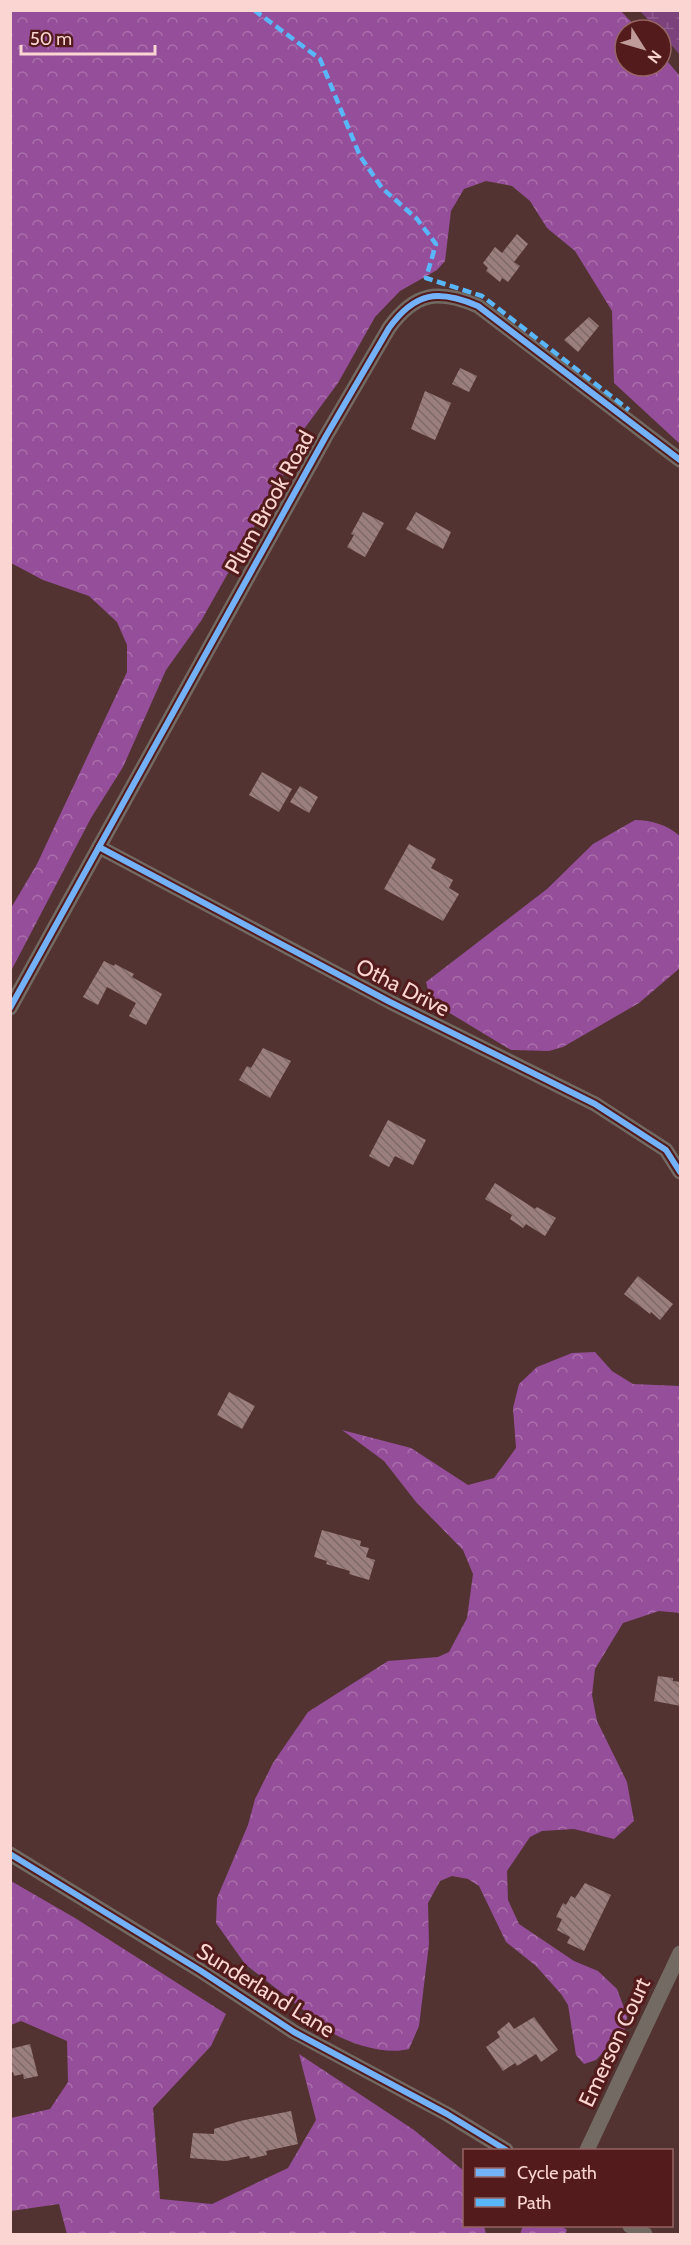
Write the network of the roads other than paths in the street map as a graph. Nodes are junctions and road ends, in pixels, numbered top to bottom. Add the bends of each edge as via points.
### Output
1 (681, 460) edge
2 (99, 847) junction
3 (10, 1008) edge
4 (681, 1172) edge
5 (10, 1854) edge
6 (681, 1953) edge
7 (503, 2149) edge
8 (588, 2149) edge
9 (632, 2227) edge
10 (645, 2235) edge

1 - 2 street, Plum Brook Road via 478,306 436,295 401,312 326,436
2 - 3 street, Plum Brook Road
2 - 4 street, Otha Drive via 390,1002 595,1104 666,1150
5 - 7 street, Sunderland Lane via 294,2032 447,2114
6 - 8 street, Emerson Court
9 - 10 street

